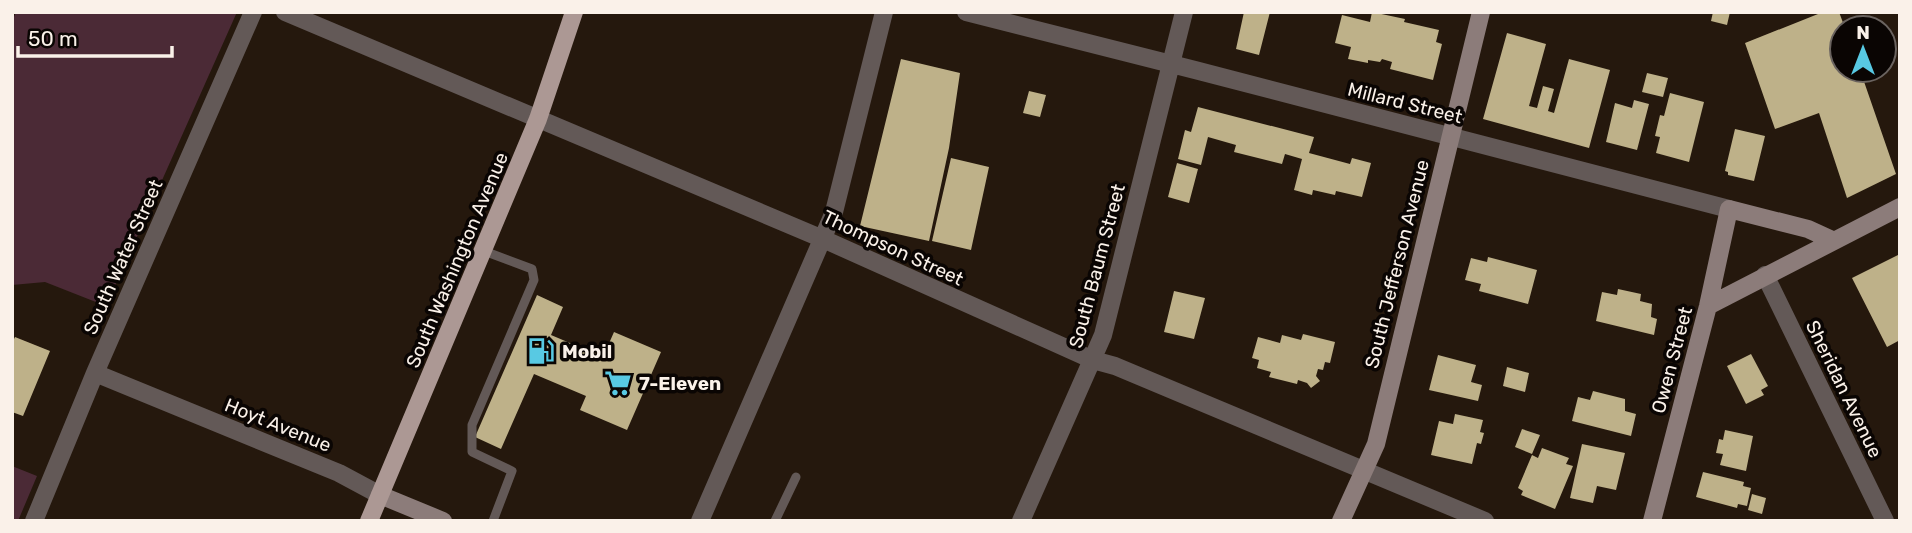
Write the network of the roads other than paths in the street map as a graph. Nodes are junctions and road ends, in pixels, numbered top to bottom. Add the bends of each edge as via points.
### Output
1 (253, 12) edge
2 (285, 12) edge
3 (574, 12) edge
4 (884, 12) edge
5 (966, 12) edge
6 (1184, 12) edge
7 (1481, 12) edge
8 (1172, 64) junction
9 (538, 119) junction
10 (1450, 136) junction
11 (1900, 207) edge
12 (1729, 209) junction
13 (823, 239) junction
14 (1832, 240) junction
15 (484, 251) junction
16 (1765, 275) junction
17 (1708, 306) junction
18 (1093, 360) junction
19 (95, 373) junction
20 (1365, 469) junction
21 (796, 477) dead end
22 (380, 495) junction
23 (34, 521) edge
24 (369, 521) edge
25 (443, 521) edge
26 (494, 521) edge
27 (701, 521) edge
28 (775, 521) edge
29 (1021, 521) edge
30 (1341, 521) edge
31 (1485, 521) edge
32 (1652, 521) edge
33 (1885, 521) edge

1 - 19 street, South Water Street
2 - 9 street, Thompson Street
3 - 9 main road, South Washington Avenue
4 - 13 street via 834,212
5 - 8 street, Millard Street
6 - 8 street, South Baum Street
7 - 10 street, South Jefferson Avenue
8 - 10 street, Millard Street
8 - 18 street, South Baum Street
9 - 13 street, Thompson Street
9 - 15 main road, South Washington Avenue
10 - 12 street, Millard Street
10 - 20 street, South Jefferson Avenue via 1376,444
11 - 14 street
12 - 14 street, Millard Street via 1808,229
12 - 17 street, Owen Street
13 - 18 street, Thompson Street
13 - 27 street
14 - 16 street
15 - 22 main road, South Washington Avenue
15 - 26 lane via 532,269 534,280 472,425 472,452 512,471
16 - 17 street
16 - 33 street, Sheridan Avenue
17 - 32 street, Owen Street
18 - 20 street, Thompson Street
18 - 29 street, South Baum Street
19 - 22 street, Hoyt Avenue via 339,473
19 - 23 street, South Water Street
20 - 30 street, South Jefferson Avenue
20 - 31 street, Thompson Street
21 - 28 lane
22 - 24 main road, South Washington Avenue
22 - 25 street, Hoyt Avenue

